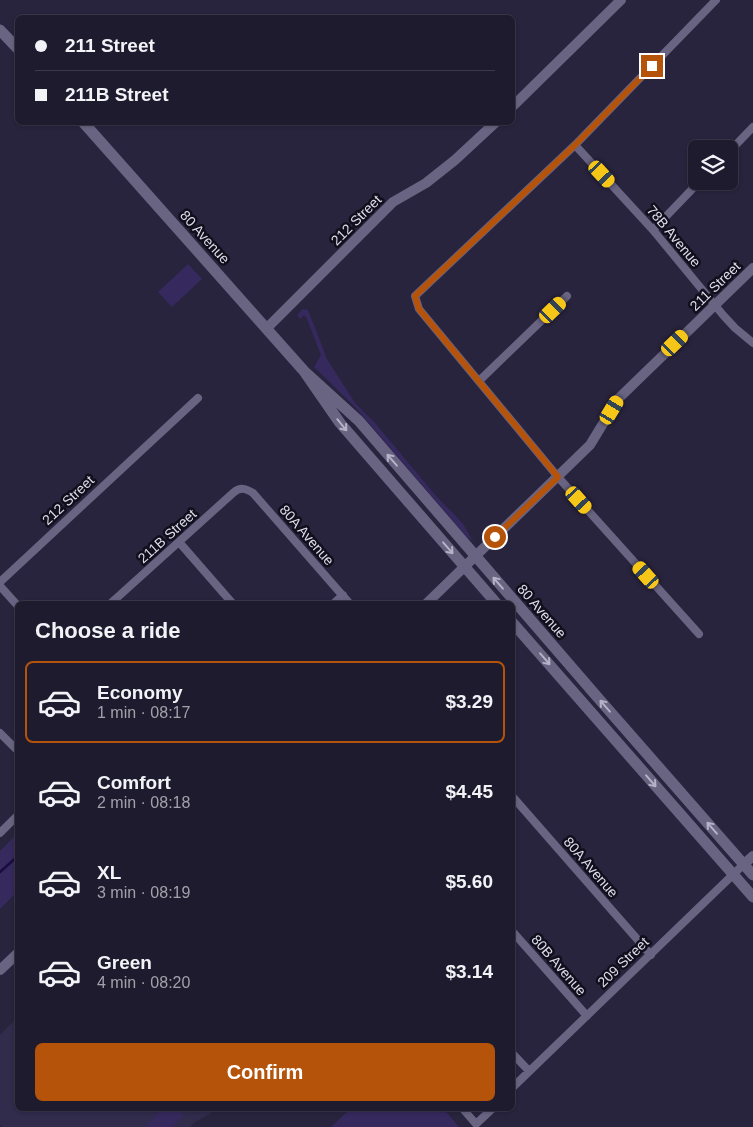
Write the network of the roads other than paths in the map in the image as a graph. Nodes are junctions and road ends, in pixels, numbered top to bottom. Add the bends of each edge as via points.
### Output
1 (621, 0) edge
2 (716, 0) edge
3 (0, 30) edge
4 (15, 46) edge
5 (515, 104) edge
6 (86, 125) edge
7 (493, 125) edge
8 (753, 127) edge
9 (738, 143) edge
10 (575, 145) junction
11 (691, 190) edge
12 (653, 230) junction
13 (753, 268) edge
14 (567, 296) dead end
15 (715, 305) junction
16 (267, 328) junction
17 (753, 343) edge
18 (304, 370) junction
19 (479, 381) junction
20 (198, 398) dead end
21 (558, 477) junction
22 (242, 488) joint
23 (178, 542) junction
24 (476, 556) junction
25 (464, 567) junction
26 (0, 584) edge
27 (343, 595) junction
28 (113, 601) edge
29 (230, 601) edge
30 (336, 601) edge
31 (348, 601) edge
32 (429, 601) edge
33 (494, 601) edge
34 (15, 602) edge
35 (515, 625) edge
36 (699, 634) dead end
37 (0, 732) edge
38 (15, 748) edge
39 (515, 799) edge
40 (15, 819) edge
41 (0, 832) edge
42 (753, 856) edge
43 (744, 864) junction
44 (734, 874) junction
45 (753, 875) edge
46 (753, 896) edge
47 (515, 934) edge
48 (651, 955) junction
49 (15, 956) edge
50 (0, 970) edge
51 (587, 1016) junction
52 (515, 1056) edge
53 (529, 1071) junction
54 (515, 1085) edge
55 (464, 1111) edge
56 (490, 1111) edge

1 - 5 street
2 - 10 street
3 - 4 main road
6 - 16 main road, 80 Avenue
7 - 16 street, 212 Street via 426,183 393,202
8 - 9 street
10 - 12 street, 78B Avenue
10 - 19 street via 415,296 419,309
11 - 12 street
12 - 15 street, 78B Avenue
13 - 15 street, 211 Street
14 - 19 street
15 - 17 street, 78B Avenue
15 - 21 street, 211 Street via 618,399 590,445
16 - 18 main road, 80 Avenue
24 -> 18 main road, 80 Avenue via 359,421
18 -> 25 main road, 80 Avenue via 340,423
19 - 21 street
20 - 26 street, 212 Street
21 - 24 street, 211 Street
21 - 36 street
22 - 23 street, 211B Street
22 - 27 street, 80A Avenue via 253,493
23 - 28 street, 211B Street
23 - 29 street
24 - 25 street, 211 Street
43 -> 24 main road, 80 Avenue
25 - 32 street, 211 Street
25 - 33 main road, 80 Avenue
26 - 34 street
27 - 30 street
27 - 31 street, 80A Avenue
35 -> 44 main road
37 - 38 street
39 - 48 street, 80A Avenue
40 - 41 street
42 - 43 street, 209 Street
43 - 44 street, 209 Street
43 - 45 main road, 80 Avenue
44 - 46 main road
44 - 48 street, 209 Street
47 - 51 street, 80B Avenue
48 - 51 street, 209 Street
49 - 50 street
51 - 53 street, 209 Street
52 - 53 street
53 - 54 street, 209 Street
55 - 56 street via 476,1124

